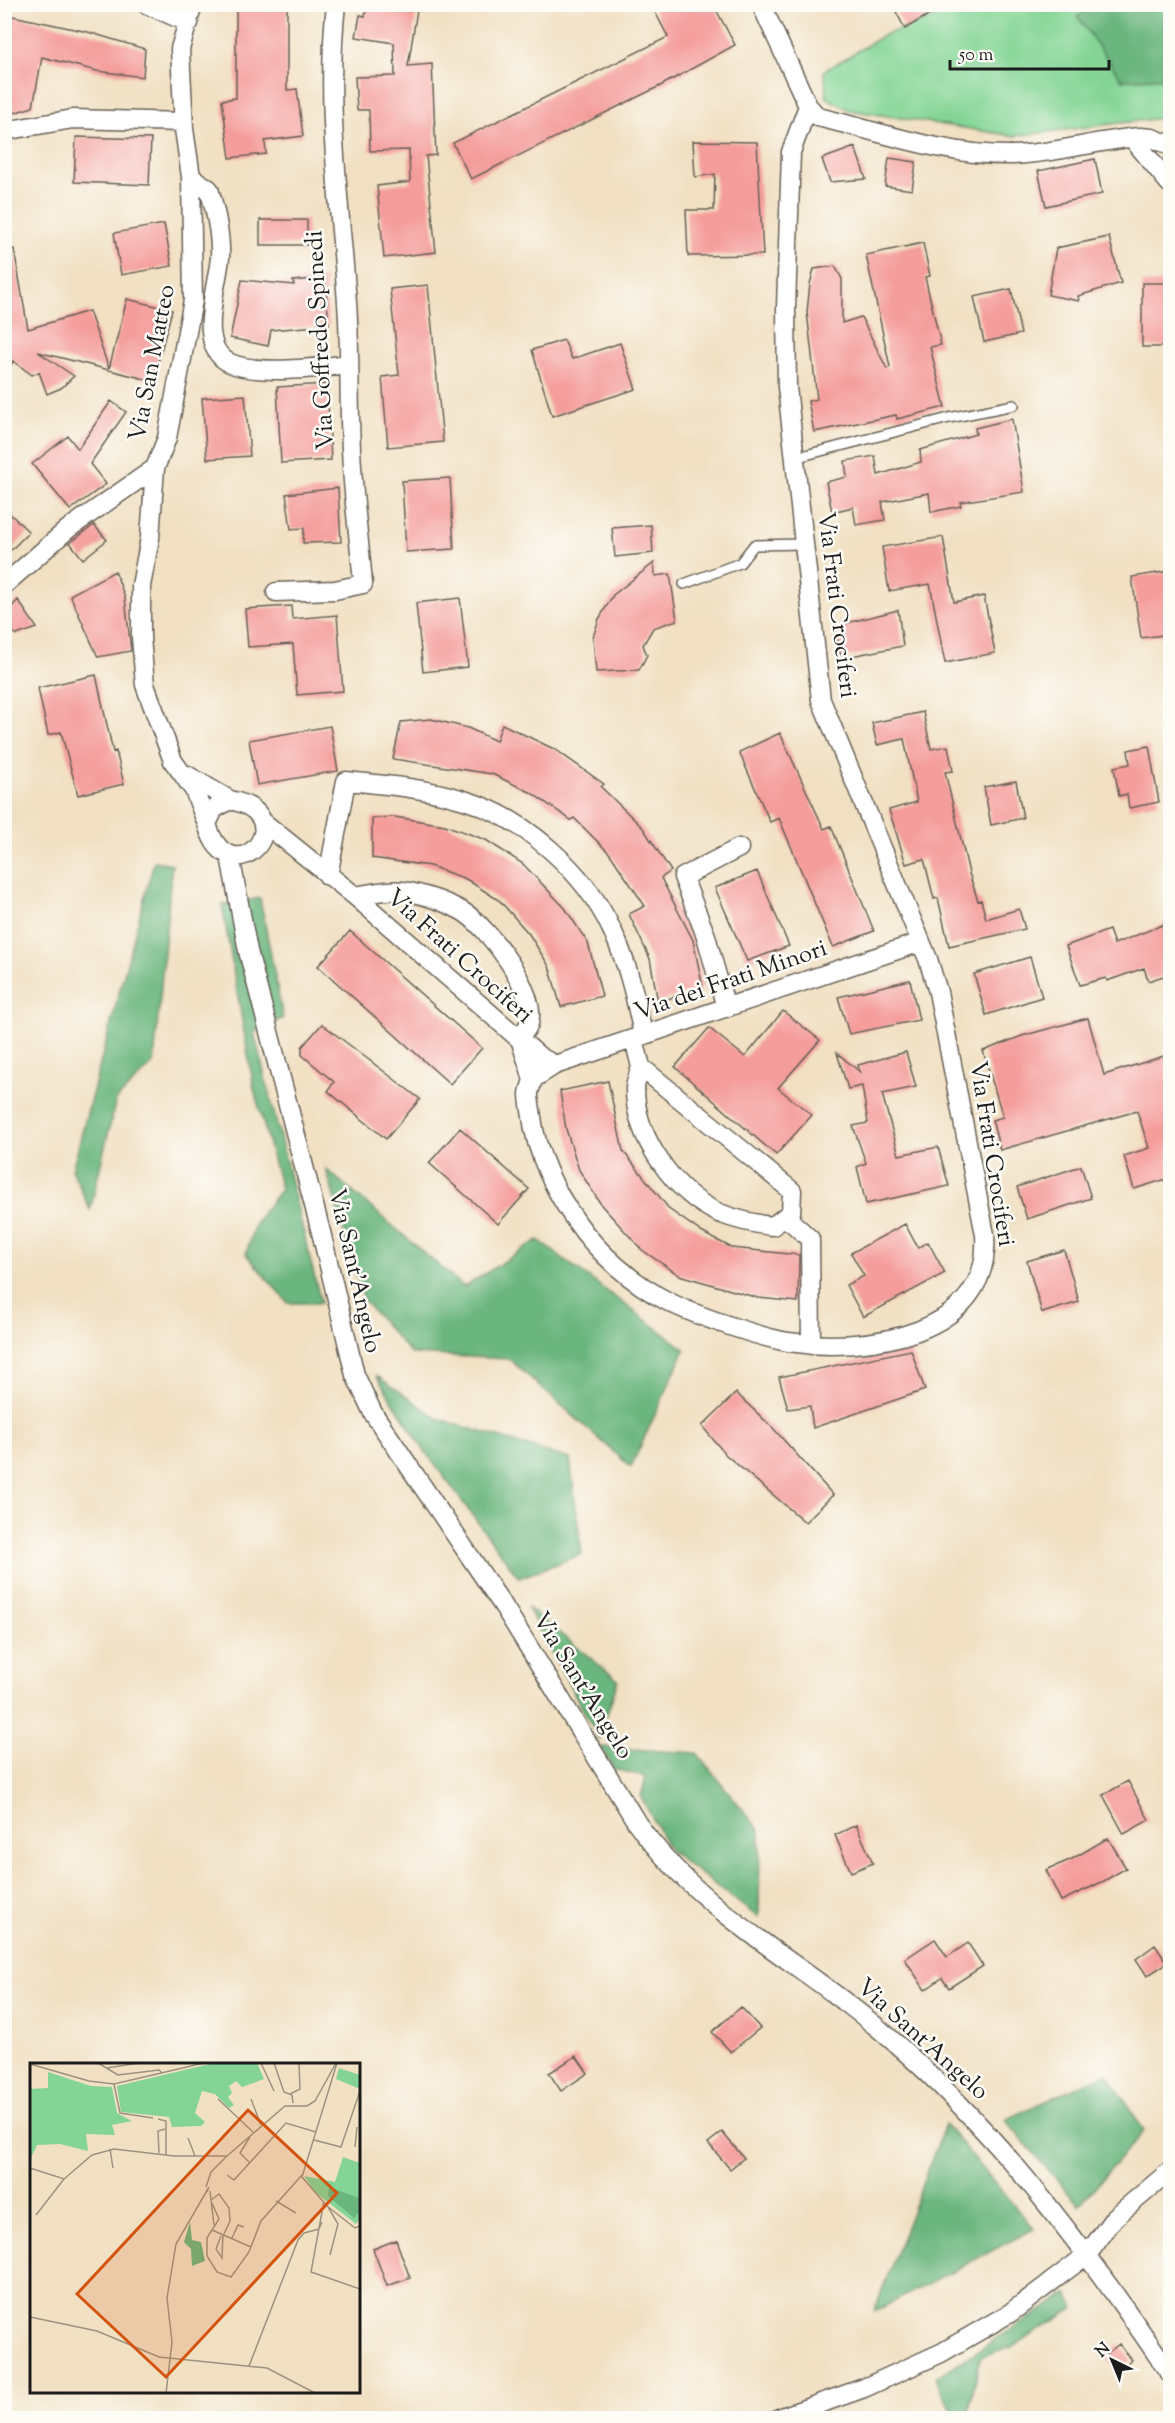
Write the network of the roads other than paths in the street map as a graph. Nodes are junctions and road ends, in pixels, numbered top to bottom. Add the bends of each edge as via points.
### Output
1 (146, 4) edge
2 (193, 4) edge
3 (336, 4) edge
4 (761, 4) edge
5 (189, 23) junction
6 (808, 106) junction
7 (183, 122) junction
8 (4, 131) edge
9 (1132, 138) junction
10 (1170, 145) edge
11 (191, 177) junction
12 (1170, 184) edge
13 (349, 364) junction
14 (1014, 405) dead end
15 (794, 458) junction
16 (155, 468) junction
17 (803, 544) junction
18 (684, 584) dead end
19 (4, 585) edge
20 (276, 592) dead end
21 (173, 761) junction
22 (230, 800) junction
23 (263, 822) junction
24 (207, 824) junction
25 (739, 848) dead end
26 (249, 854) junction
27 (230, 856) junction
28 (307, 859) junction
29 (328, 876) junction
30 (355, 896) junction
31 (921, 942) junction
32 (726, 1008) junction
33 (639, 1037) junction
34 (520, 1038) junction
35 (555, 1065) junction
36 (641, 1067) junction
37 (533, 1079) junction
38 (786, 1217) junction
39 (811, 1344) junction
40 (1170, 2171) edge
41 (1088, 2254) junction
42 (1170, 2374) edge
43 (779, 2418) edge

1 - 5 street
2 - 5 street, Via San Matteo
3 - 13 street, Via Goffredo Spinedi via 332,88
4 - 6 street
5 - 7 street, Via San Matteo via 180,49
6 - 9 street via 818,117 990,154 1028,153
6 - 15 street, Via Frati Crociferi via 791,152 786,308 787,387
7 - 8 street via 73,119
7 - 11 street, Via San Matteo
9 - 10 street via 1152,138
9 - 12 street
11 - 13 street via 210,189 214,205 220,255 211,334 221,357 242,366 308,369
11 - 16 street, Via San Matteo via 194,246 190,320 171,423
13 - 20 street, Via Goffredo Spinedi via 352,467 363,584 335,590
14 - 15 lane
15 - 17 street, Via Frati Crociferi
16 - 19 street, Via San Matteo via 68,529
16 - 21 street via 150,538 141,586 141,637 145,684
17 - 18 lane via 754,545 740,563
17 - 31 street, Via Frati Crociferi via 821,700
21 - 22 street via 197,783
21 - 24 street via 194,790
22 - 23 street via 249,807
22 - 24 street via 214,809
23 - 26 street via 261,844
23 - 28 street, Via Frati Crociferi
24 - 27 street via 215,845
25 - 32 street via 683,877 706,936
26 - 27 street
26 - 28 street via 284,852
27 - 41 street, Via Sant'Angelo via 248,951 349,1353 373,1413 504,1607 661,1856 698,1893 855,2009 955,2098
28 - 29 street, Via Frati Crociferi
29 - 30 street, Via Frati Crociferi
29 - 33 street via 346,781 434,792 466,800 505,818 557,858 597,904 625,963
30 - 34 street, Via Frati Crociferi
30 - 34 street via 387,889 409,892 463,912 508,957 528,1011 529,1025
31 - 32 street, Via dei Frati Minori
31 - 39 street, Via Frati Crociferi via 938,992 965,1130 985,1235 984,1267 966,1299 950,1314 922,1330 875,1341
32 - 33 street, Via dei Frati Minori
33 - 35 street, Via dei Frati Minori
33 - 36 street
34 - 35 street via 540,1058
34 - 37 street, Via Frati Crociferi
35 - 37 street, Via dei Frati Minori
36 - 38 street via 792,1191 791,1212
36 - 38 street via 635,1087 638,1114 664,1167 687,1191 718,1212 751,1223 773,1226
37 - 39 street, Via Frati Crociferi via 529,1092 533,1124 548,1170 575,1221 619,1270 667,1301 777,1340
38 - 39 street via 810,1239
40 - 41 street via 1114,2218
41 - 42 street, Via Sant'Angelo
41 - 43 street via 1016,2309 940,2353 864,2388

